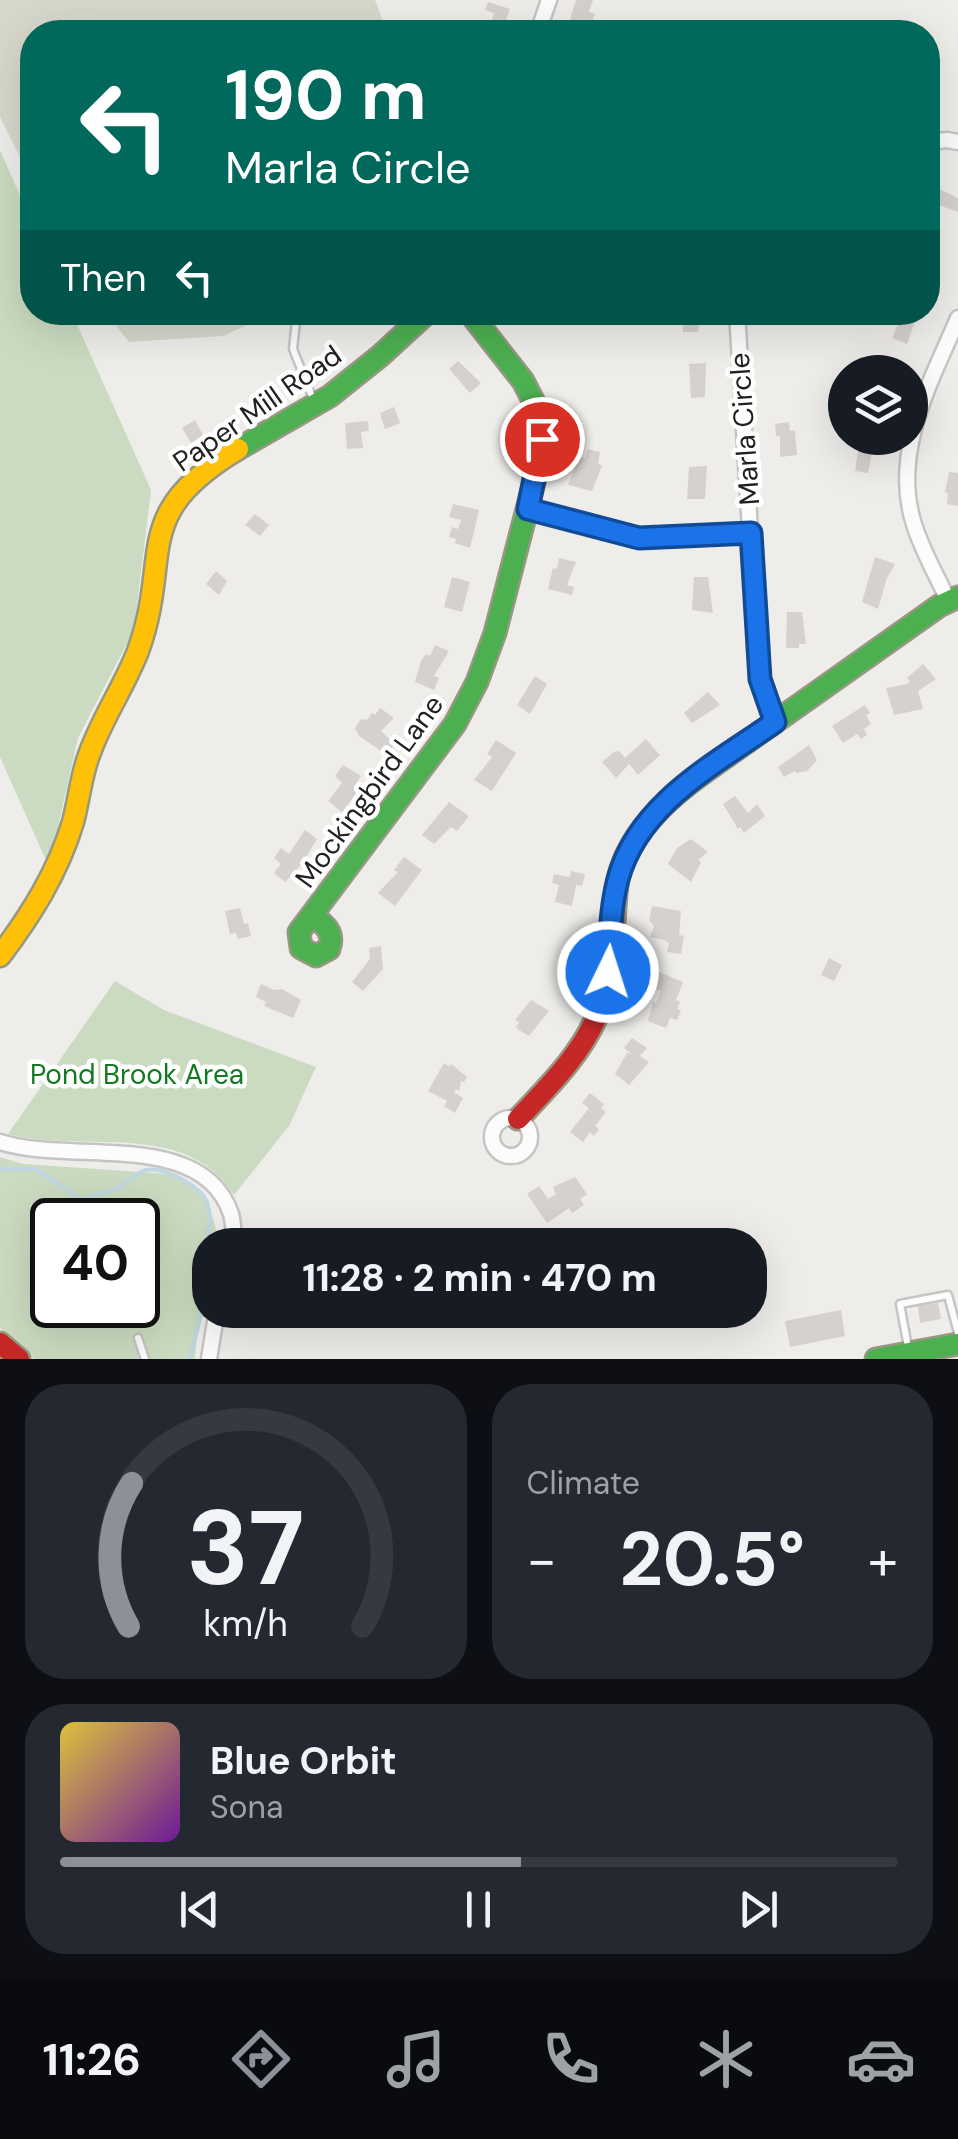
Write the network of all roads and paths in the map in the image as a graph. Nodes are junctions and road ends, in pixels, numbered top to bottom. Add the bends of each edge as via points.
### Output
1 (958, 318) edge
2 (296, 325) edge
3 (412, 325) edge
4 (479, 325) edge
5 (737, 325) edge
6 (315, 405) junction
7 (528, 509) junction
8 (751, 533) junction
9 (953, 599) edge
10 (775, 722) junction
11 (312, 915) dead end
12 (0, 956) edge
13 (518, 1119) dead end
14 (0, 1142) edge
15 (232, 1228) edge
16 (215, 1328) edge
17 (958, 1333) edge
18 (138, 1338) dead end
19 (0, 1343) edge
20 (958, 1344) edge
21 (909, 1353) junction
22 (18, 1359) edge
23 (145, 1359) edge
24 (209, 1359) edge
25 (876, 1359) edge

1 - 9 street via 918,413 907,466 912,520
2 - 6 lane via 293,349
3 - 6 street, Paper Mill Road
4 - 7 street, Mockingbird Lane via 523,381 540,418 542,448
5 - 8 street, Marla Circle
6 - 12 street, Paper Mill Road via 210,469 172,505 161,531 144,632 87,757 56,873
7 - 8 street via 639,538
7 - 11 street, Mockingbird Lane via 495,633 466,705
8 - 10 street, Marla Circle via 760,679
9 - 10 street
10 - 13 street via 678,790 640,830 618,880 597,1016 567,1066
14 - 15 street via 49,1152 168,1158 193,1167 216,1186
16 - 24 street
17 - 21 lane via 948,1295 900,1304
18 - 23 lane
19 - 22 street
20 - 21 street
21 - 25 street

